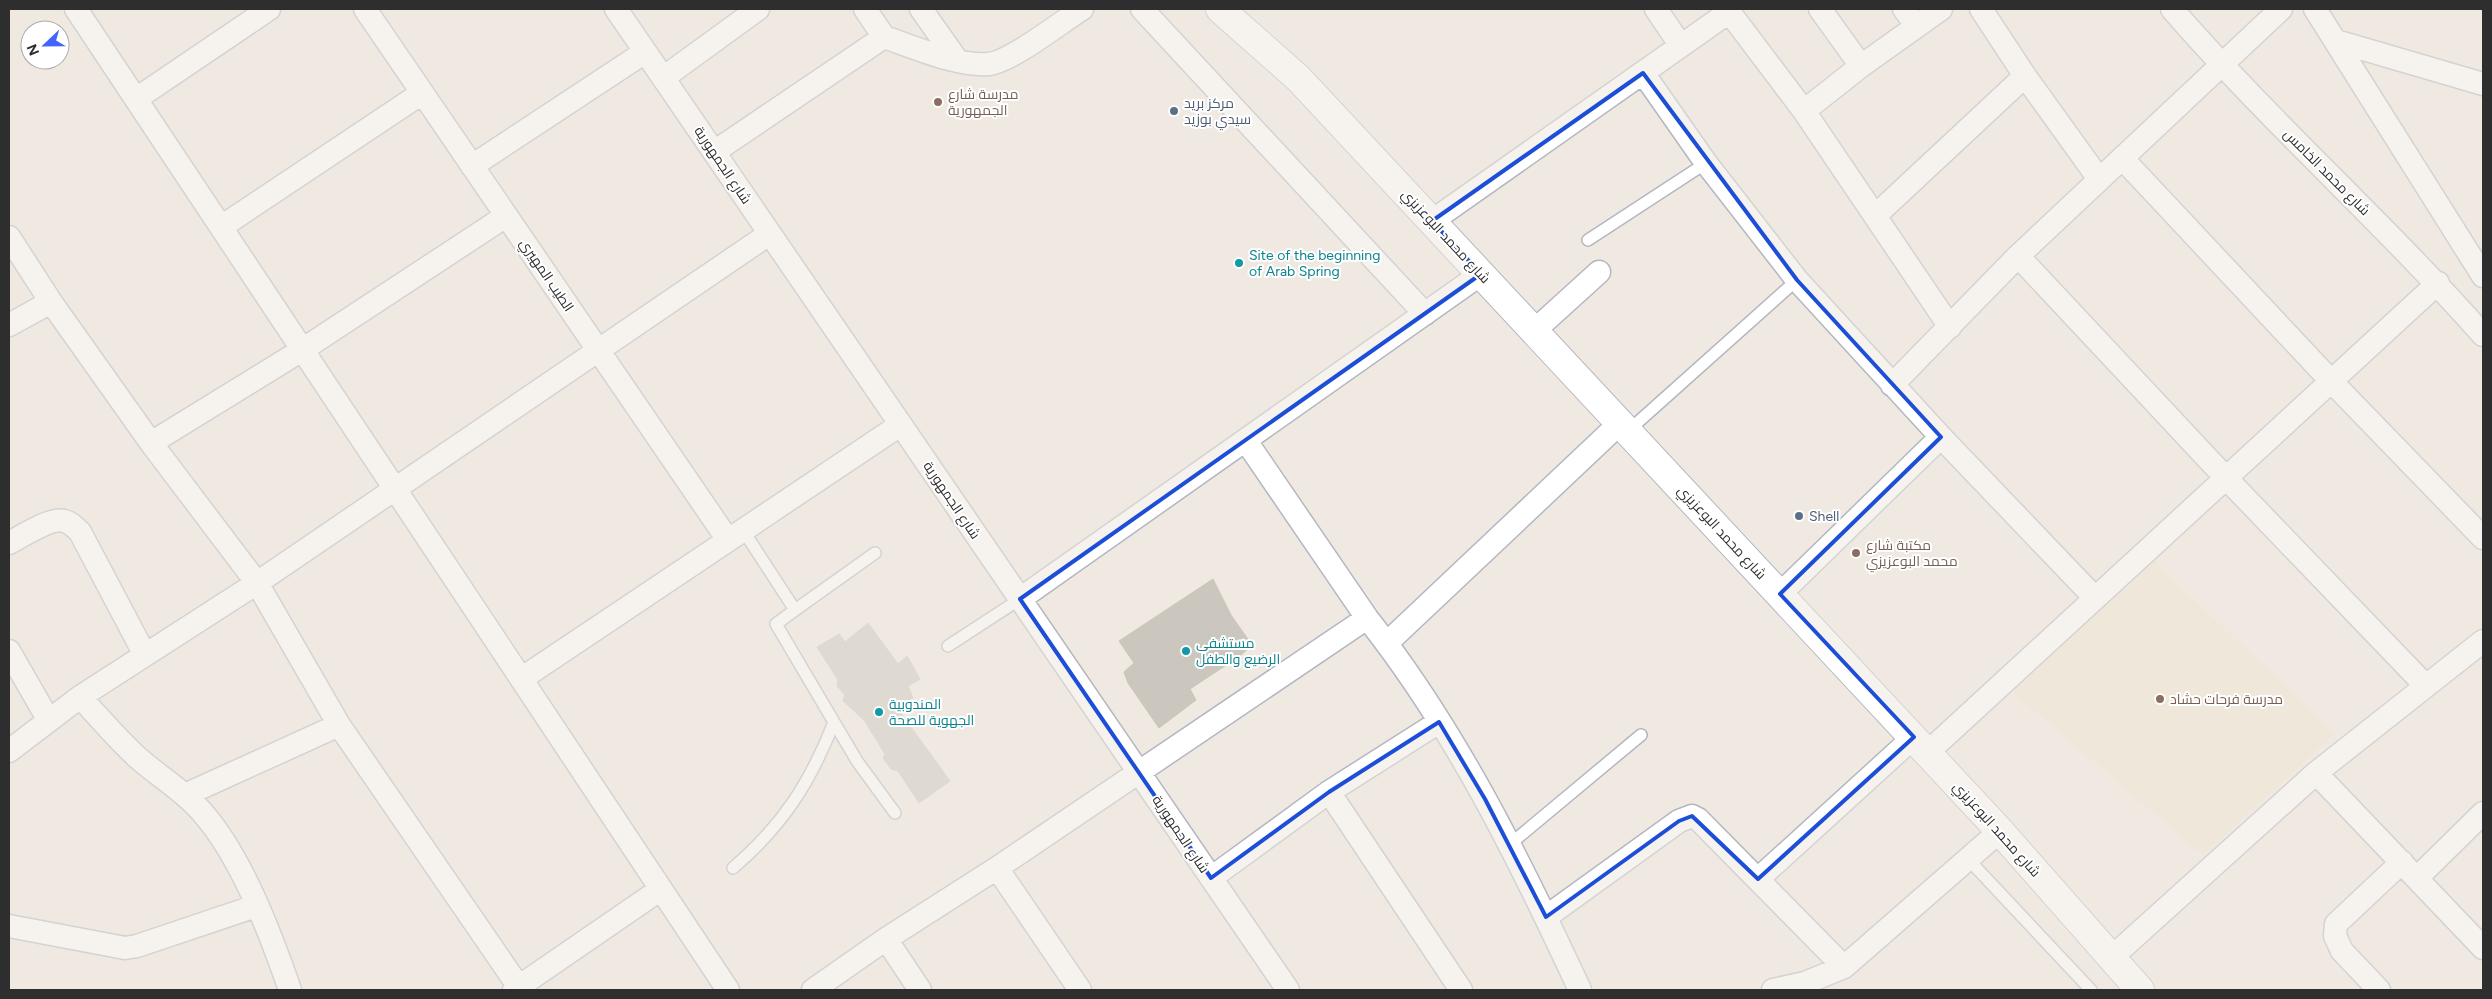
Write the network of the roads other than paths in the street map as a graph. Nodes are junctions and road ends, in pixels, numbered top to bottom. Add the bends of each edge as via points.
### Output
1 (76, 9) edge
2 (269, 9) edge
3 (365, 9) edge
4 (616, 9) edge
5 (758, 9) edge
6 (865, 9) edge
7 (921, 9) edge
8 (1082, 9) edge
9 (1142, 9) edge
10 (1220, 9) edge
11 (1245, 9) edge
12 (1656, 9) edge
13 (1820, 9) edge
14 (1941, 9) edge
15 (1981, 9) edge
16 (2172, 9) edge
17 (2281, 9) edge
18 (2315, 9) edge
19 (1728, 11) edge
20 (1911, 17) edge
21 (884, 38) junction
22 (2336, 42) junction
23 (1681, 46) junction
24 (645, 52) junction
25 (957, 60) junction
26 (1860, 66) junction
27 (2221, 66) junction
28 (1643, 73) junction
29 (2025, 76) junction
30 (662, 78) junction
31 (1299, 79) junction
32 (2483, 84) edge
33 (422, 93) junction
34 (136, 100) junction
35 (1804, 111) junction
36 (714, 152) junction
37 (2122, 158) junction
38 (1706, 163) junction
39 (472, 166) junction
40 (2099, 179) junction
41 (1876, 215) junction
42 (506, 216) junction
43 (1432, 221) junction
44 (221, 227) junction
45 (769, 234) junction
46 (9, 237) edge
47 (1588, 240) dead end
48 (2018, 256) junction
49 (1599, 272) dead end
50 (1481, 274) junction
51 (2483, 276) edge
52 (1797, 280) junction
53 (2438, 283) junction
54 (51, 302) junction
55 (1425, 314) junction
56 (9, 325) edge
57 (1950, 327) junction
58 (1534, 331) junction
59 (2483, 335) edge
60 (302, 350) junction
61 (598, 350) junction
62 (2331, 382) junction
63 (1892, 385) junction
64 (900, 425) junction
65 (1624, 427) junction
66 (1941, 437) junction
67 (1246, 442) junction
68 (152, 443) junction
69 (2225, 477) junction
70 (394, 488) junction
71 (736, 535) junction
72 (2483, 538) edge
73 (9, 543) edge
74 (876, 553) dead end
75 (257, 583) junction
76 (1780, 594) junction
77 (2094, 597) junction
78 (1020, 599) junction
79 (795, 610) junction
80 (1367, 618) junction
81 (1387, 643) junction
82 (948, 646) dead end
83 (9, 651) edge
84 (2479, 654) edge
85 (145, 655) junction
86 (521, 679) junction
87 (2425, 685) junction
88 (80, 697) junction
89 (48, 719) junction
90 (834, 722) junction
91 (1438, 722) junction
92 (339, 725) junction
93 (1641, 735) dead end
94 (1921, 745) junction
95 (9, 751) edge
96 (1139, 772) junction
97 (2316, 773) junction
98 (1329, 792) junction
99 (185, 795) junction
100 (895, 813) dead end
101 (2483, 814) edge
102 (2000, 831) junction
103 (1509, 845) junction
104 (1968, 859) junction
105 (733, 868) dead end
106 (997, 868) junction
107 (2410, 870) junction
108 (1211, 878) junction
109 (1758, 879) junction
110 (661, 889) junction
111 (256, 906) junction
112 (1546, 917) junction
113 (9, 926) edge
114 (886, 939) junction
115 (2483, 948) edge
116 (2110, 959) junction
117 (1844, 967) junction
118 (518, 989) edge
119 (2134, 989) edge
120 (290, 990) edge
121 (728, 990) edge
122 (814, 990) edge
123 (920, 990) edge
124 (1080, 990) edge
125 (1288, 990) edge
126 (1461, 990) edge
127 (1580, 990) edge
128 (1773, 990) edge
129 (2091, 990) edge
130 (2378, 990) edge

1 - 34 street
2 - 34 street
3 - 33 street, الطيب المهيري
4 - 24 street, شارع الجمهورية
5 - 30 street
6 - 21 street
7 - 25 street
8 - 25 street via 1006,58 990,64
9 - 55 street
10 - 31 main road, شارع محمد البوعزيزي
11 - 31 main road, شارع محمد البوعزيزي
12 - 23 street
13 - 26 street
14 - 20 street
15 - 29 street
16 - 27 street, شارع محمد الخامس
17 - 27 street
18 - 22 street
19 - 23 street
19 - 35 street
20 - 26 street
21 - 25 street
21 - 36 street
22 - 32 street
22 - 51 street
23 - 28 street
24 - 30 street, شارع الجمهورية
24 - 39 street
26 - 35 street
27 - 37 street
27 - 53 street, شارع محمد الخامس
28 - 38 street
28 - 43 street
29 - 40 street
29 - 41 street
30 - 36 street, شارع الجمهورية
31 - 43 main road, شارع محمد البوعزيزي
33 - 39 street, الطيب المهيري
33 - 44 street
34 - 44 street
35 - 41 street
36 - 45 street, شارع الجمهورية
37 - 40 street
37 - 62 street
38 - 47 lane
38 - 52 street
39 - 42 street, الطيب المهيري
40 - 48 street
41 - 57 street
42 - 60 street
42 - 61 street, الطيب المهيري
43 - 50 main road, شارع محمد البوعزيزي
44 - 60 street
45 - 61 street
45 - 64 street, شارع الجمهورية
46 - 54 street
48 - 57 street
48 - 69 street
49 - 58 street
50 - 55 street
50 - 58 main road, شارع محمد البوعزيزي
52 - 63 street
52 - 65 lane
53 - 59 street, شارع محمد الخامس
53 - 62 street
54 - 56 street
54 - 68 street
55 - 67 street
57 - 63 street
58 - 65 main road, شارع محمد البوعزيزي
60 - 68 street
60 - 70 street
61 - 70 street
61 - 71 street, الطيب المهيري
62 - 69 street
62 - 72 street
63 - 66 street
64 - 71 street
64 - 78 street, شارع الجمهورية
65 - 76 main road, شارع محمد البوعزيزي
65 - 81 street
66 - 76 street
66 - 77 street
67 - 78 street
67 - 80 street
68 - 75 street
69 - 77 street
69 - 87 street
70 - 75 street
70 - 86 street
71 - 79 lane
71 - 86 street
73 - 85 street via 51,522 64,520 71,524 80,532
74 - 79 lane
75 - 85 street
75 - 92 street
76 - 94 main road, شارع محمد البوعزيزي
77 - 94 street
78 - 82 lane
78 - 96 street, شارع الجمهورية
79 - 90 lane via 776,624
80 - 81 street
80 - 96 street
81 - 91 street
83 - 89 street
84 - 87 street
85 - 88 street
86 - 110 street
87 - 97 street
88 - 89 street
88 - 99 street via 136,756
89 - 95 street
90 - 100 lane via 857,761
90 - 105 lane via 819,761 793,804 751,853
91 - 98 street
91 - 103 street
92 - 99 street
92 - 118 street
93 - 103 lane
94 - 102 main road, شارع محمد البوعزيزي
94 - 109 street
96 - 106 street
96 - 108 street, شارع الجمهورية
97 - 107 street
97 - 116 street
98 - 108 street
98 - 126 street
99 - 111 street via 215,828
101 - 107 street
102 - 104 street
102 - 116 main road, شارع محمد البوعزيزي
103 - 112 street
104 - 117 street
104 - 129 lane
106 - 114 street
106 - 124 street
107 - 115 street
107 - 130 street via 2336,924 2335,936 2342,951
108 - 125 street, شارع الجمهورية
109 - 112 street via 1692,816 1679,821
109 - 117 street
110 - 118 street
110 - 121 street
111 - 113 street via 125,948
111 - 120 street
112 - 127 street
114 - 122 street
114 - 123 street
116 - 119 main road, شارع محمد البوعزيزي
117 - 128 street via 1805,983

